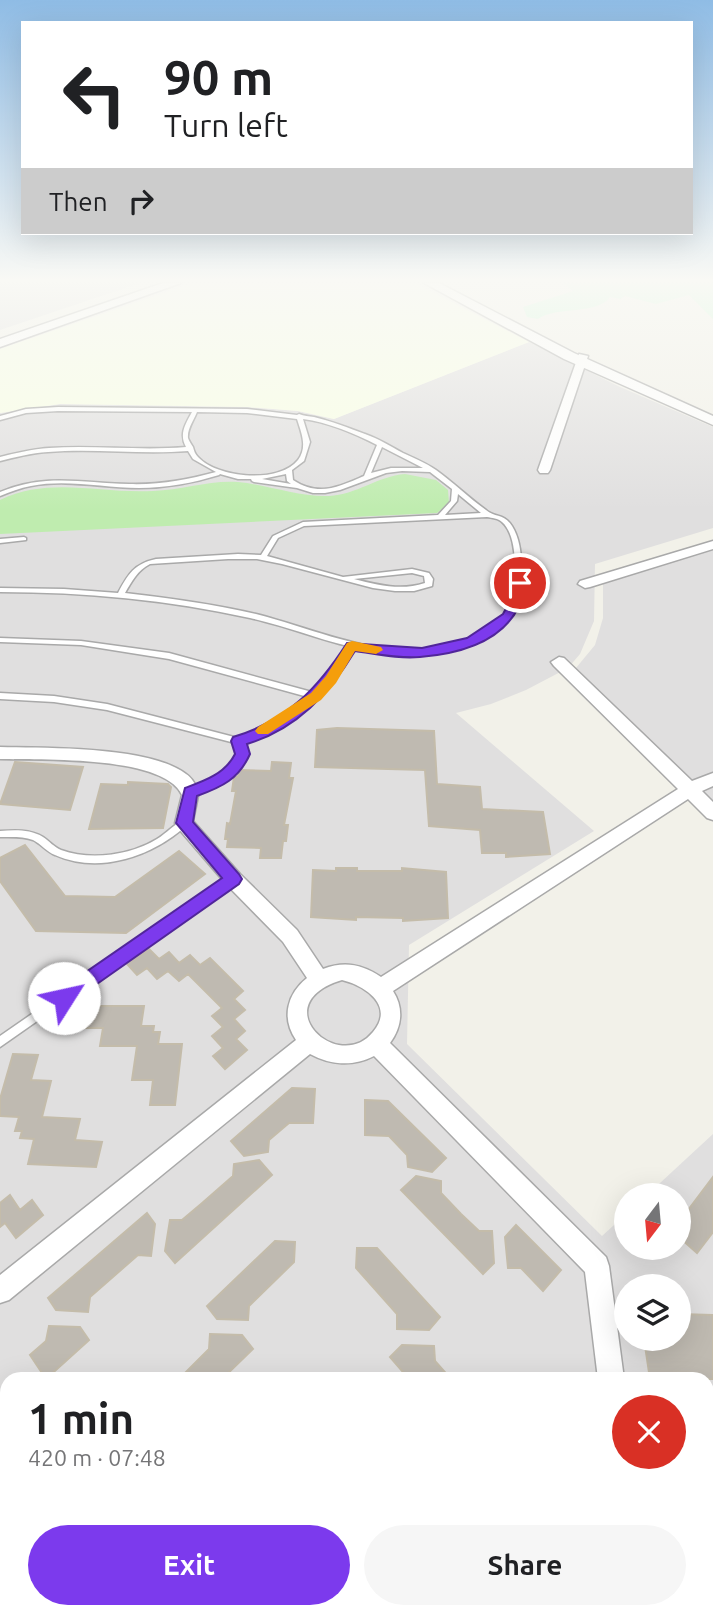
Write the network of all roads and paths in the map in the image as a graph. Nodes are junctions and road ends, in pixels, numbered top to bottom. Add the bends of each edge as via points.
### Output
1 (582, 358) edge
2 (583, 359) edge
3 (583, 359) edge
4 (195, 411) junction
5 (713, 415) edge
6 (299, 416) junction
7 (0, 418) edge
8 (713, 421) edge
9 (381, 443) junction
10 (188, 449) junction
11 (0, 459) edge
12 (432, 470) junction
13 (544, 470) dead end
14 (289, 471) junction
15 (217, 474) junction
16 (242, 477) junction
17 (366, 479) junction
18 (304, 489) junction
19 (455, 489) junction
20 (0, 495) edge
21 (487, 515) junction
22 (440, 517) junction
23 (24, 539) dead end
24 (0, 541) edge
25 (713, 545) edge
26 (263, 557) junction
27 (346, 578) junction
28 (585, 584) dead end
29 (0, 590) edge
30 (121, 594) junction
31 (0, 640) edge
32 (352, 646) junction
33 (559, 662) dead end
34 (0, 696) edge
35 (316, 696) junction
36 (238, 741) junction
37 (0, 753) edge
38 (713, 779) edge
39 (690, 790) junction
40 (190, 793) junction
41 (713, 813) edge
42 (184, 823) junction
43 (0, 834) edge
44 (233, 879) junction
45 (318, 978) junction
46 (382, 987) junction
47 (310, 1041) junction
48 (0, 1042) edge
49 (376, 1044) junction
50 (0, 1291) edge
51 (610, 1372) edge

1 - 13 street
2 - 5 street
3 - 8 street
4 - 6 lane
4 - 7 lane via 58,408
4 - 10 lane via 185,438
6 - 9 lane via 329,422
6 - 14 lane via 307,439 306,456
9 - 12 lane
9 - 17 lane
10 - 11 lane via 46,450
10 - 15 lane
12 - 17 lane via 390,470
12 - 19 lane
14 - 16 lane
14 - 18 lane via 290,481
15 - 16 lane
15 - 20 lane via 157,485 37,481
16 - 18 lane
17 - 18 lane via 330,491
19 - 21 lane
19 - 22 lane via 454,501
21 - 22 lane
21 - 32 lane via 508,525 518,561 517,601 508,617 471,642 446,649 399,653
22 - 26 lane via 303,524 275,537
23 - 24 lane
25 - 28 street
26 - 27 lane
26 - 30 lane via 147,562 132,572
27 - 27 lane via 401,591 429,584 427,575 412,571
29 - 30 lane
30 - 32 lane via 249,615
31 - 35 lane via 81,643 169,656
32 - 35 lane
33 - 39 street
34 - 36 lane via 107,706
35 - 36 lane via 289,716
36 - 40 lane via 243,754 236,768 218,782
37 - 40 street via 131,761 173,775
38 - 39 street
39 - 41 street
39 - 46 street
40 - 42 street
42 - 43 lane via 139,851 109,858 61,853 39,839
42 - 44 street
44 - 45 street via 290,936
44 - 48 lane
45 - 46 street via 357,972
45 - 47 street via 301,997 298,1009 300,1028
46 - 49 street via 390,1002 391,1018
47 - 49 street via 330,1053 352,1054
47 - 50 street
49 - 51 street via 597,1266

